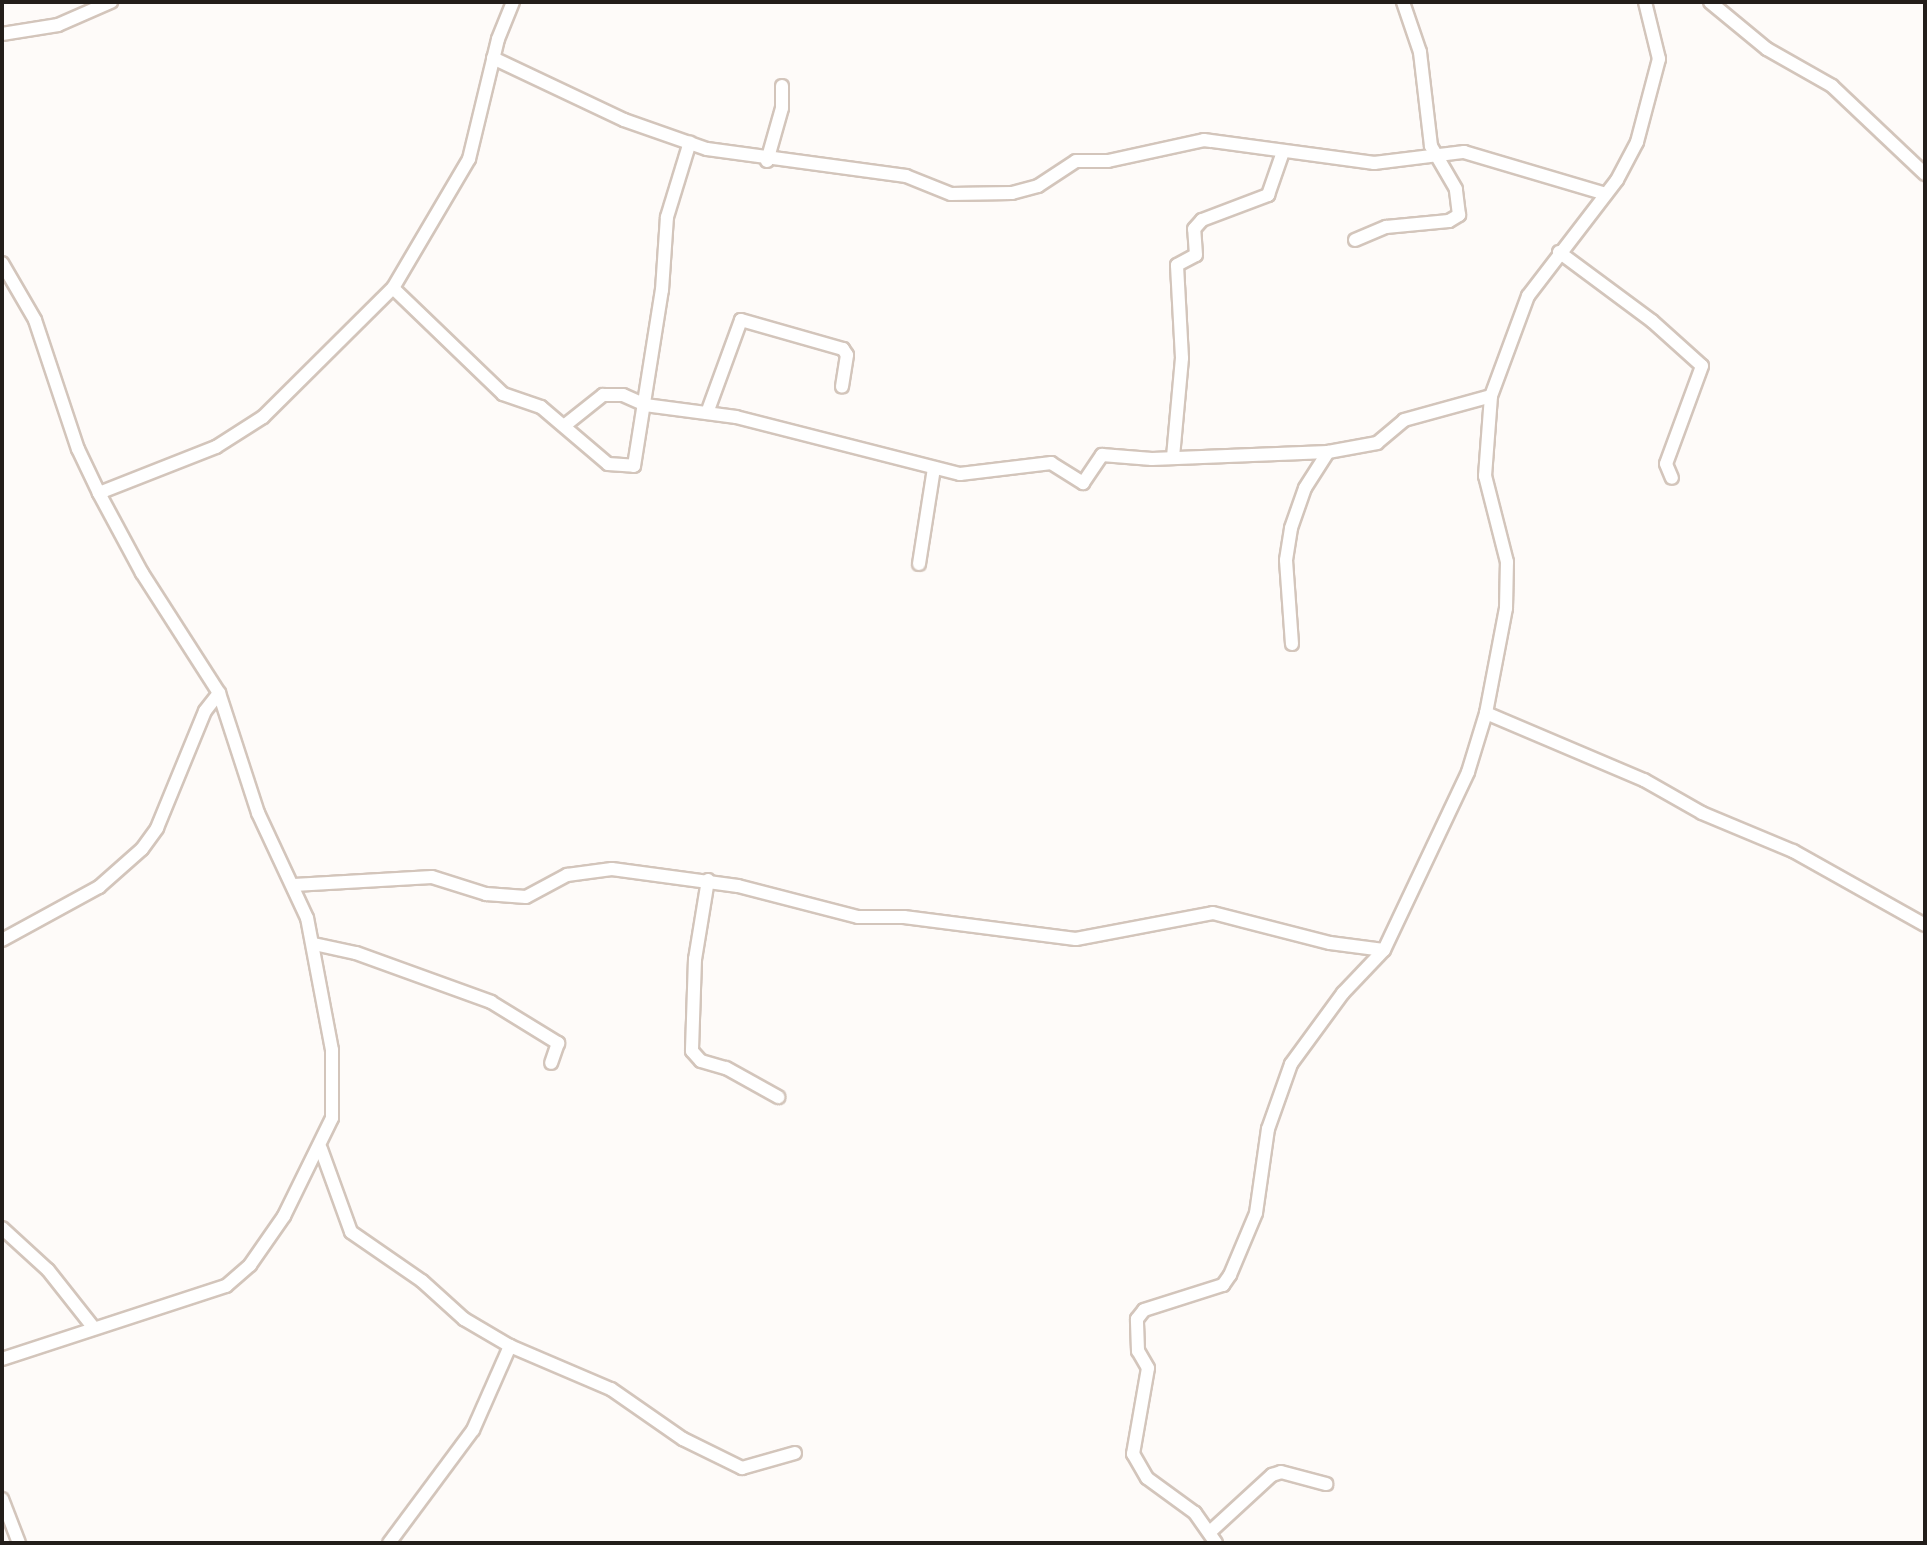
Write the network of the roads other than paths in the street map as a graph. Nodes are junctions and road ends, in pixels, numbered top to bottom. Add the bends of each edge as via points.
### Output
1 (111, 2) edge
2 (513, 2) edge
3 (1403, 2) edge
4 (1645, 2) edge
5 (1710, 2) edge
6 (2, 34) edge
7 (493, 58) junction
8 (782, 86) dead end
9 (690, 142) junction
10 (1283, 152) junction
11 (1435, 153) junction
12 (767, 161) junction
13 (1925, 174) edge
14 (1606, 194) junction
15 (1355, 240) dead end
16 (1559, 252) junction
17 (3, 268) edge
18 (393, 288) junction
19 (842, 387) dead end
20 (1491, 396) junction
21 (645, 405) junction
22 (707, 413) junction
23 (564, 426) junction
24 (1328, 452) junction
25 (1173, 457) junction
26 (934, 468) junction
27 (1672, 478) dead end
28 (99, 493) junction
29 (919, 564) dead end
30 (1292, 644) dead end
31 (219, 693) junction
32 (1486, 713) junction
33 (708, 880) junction
34 (294, 885) junction
35 (1925, 925) edge
36 (2, 940) edge
37 (314, 944) junction
38 (1384, 950) junction
39 (551, 1063) dead end
40 (778, 1097) dead end
41 (321, 1149) junction
42 (2, 1228) edge
43 (93, 1327) junction
44 (510, 1346) junction
45 (2, 1359) edge
46 (795, 1453) dead end
47 (1326, 1484) dead end
48 (2, 1499) edge
49 (1214, 1537) edge
50 (19, 1543) edge
51 (389, 1543) edge

1 - 6 street via 58,25
2 - 7 street
3 - 11 street via 1420,52 1426,126
4 - 14 street via 1657,38 1657,71 1637,142
5 - 13 street via 1767,49 1842,94
7 - 9 street via 615,116
7 - 18 street via 464,170
8 - 12 street via 782,108
9 - 12 street
9 - 21 street via 667,217
10 - 11 street via 1374,163
10 - 12 street via 1204,140 1108,161 1076,161 1038,186 1000,194 951,194 906,176
10 - 25 street via 1268,195 1202,220 1194,229 1196,255 1177,265 1182,370
11 - 14 street via 1482,156
11 - 15 street via 1456,189 1457,219 1386,227
14 - 16 street
16 - 20 street via 1517,316
16 - 27 street via 1652,321 1702,366 1666,464
17 - 28 street via 35,320 78,449
18 - 23 street via 503,394 541,407
18 - 28 street via 240,435
19 - 22 street via 847,355 843,349 741,320
20 - 24 street via 1404,420 1377,443
20 - 32 street via 1485,476 1507,562 1506,608
21 - 22 street
21 - 23 street via 623,395 603,395
21 - 23 street via 638,457 627,468 608,464
22 - 26 street
24 - 25 street
24 - 30 street via 1305,488 1291,528 1286,560
25 - 26 street via 1102,455 1083,483 1051,463 976,474
26 - 29 street
28 - 31 street via 142,573
31 - 34 street via 258,813
31 - 36 street via 205,711 157,828 142,849 99,887
32 - 35 street via 1793,851
32 - 38 street via 1468,772
33 - 34 street via 612,869 581,871 518,897 486,894 432,877
33 - 38 street via 858,917 904,917 1076,939 1213,913 1330,943
33 - 40 street via 695,959 692,1051 701,1061 726,1068
34 - 37 street
37 - 39 street via 356,953 491,1002 558,1043
37 - 41 street via 336,1080 332,1118
38 - 49 street via 1343,993 1286,1074 1268,1129 1256,1213 1230,1275 1223,1285 1144,1310 1137,1319 1138,1351 1148,1368 1133,1454 1147,1478 1195,1513
41 - 43 street via 263,1248 226,1286 195,1300
41 - 44 street via 351,1232 422,1281 464,1319
42 - 43 street via 48,1270
43 - 45 street
44 - 46 street via 611,1389 683,1439 742,1468
44 - 51 street via 473,1430
47 - 49 street via 1281,1472 1272,1475
48 - 50 street

